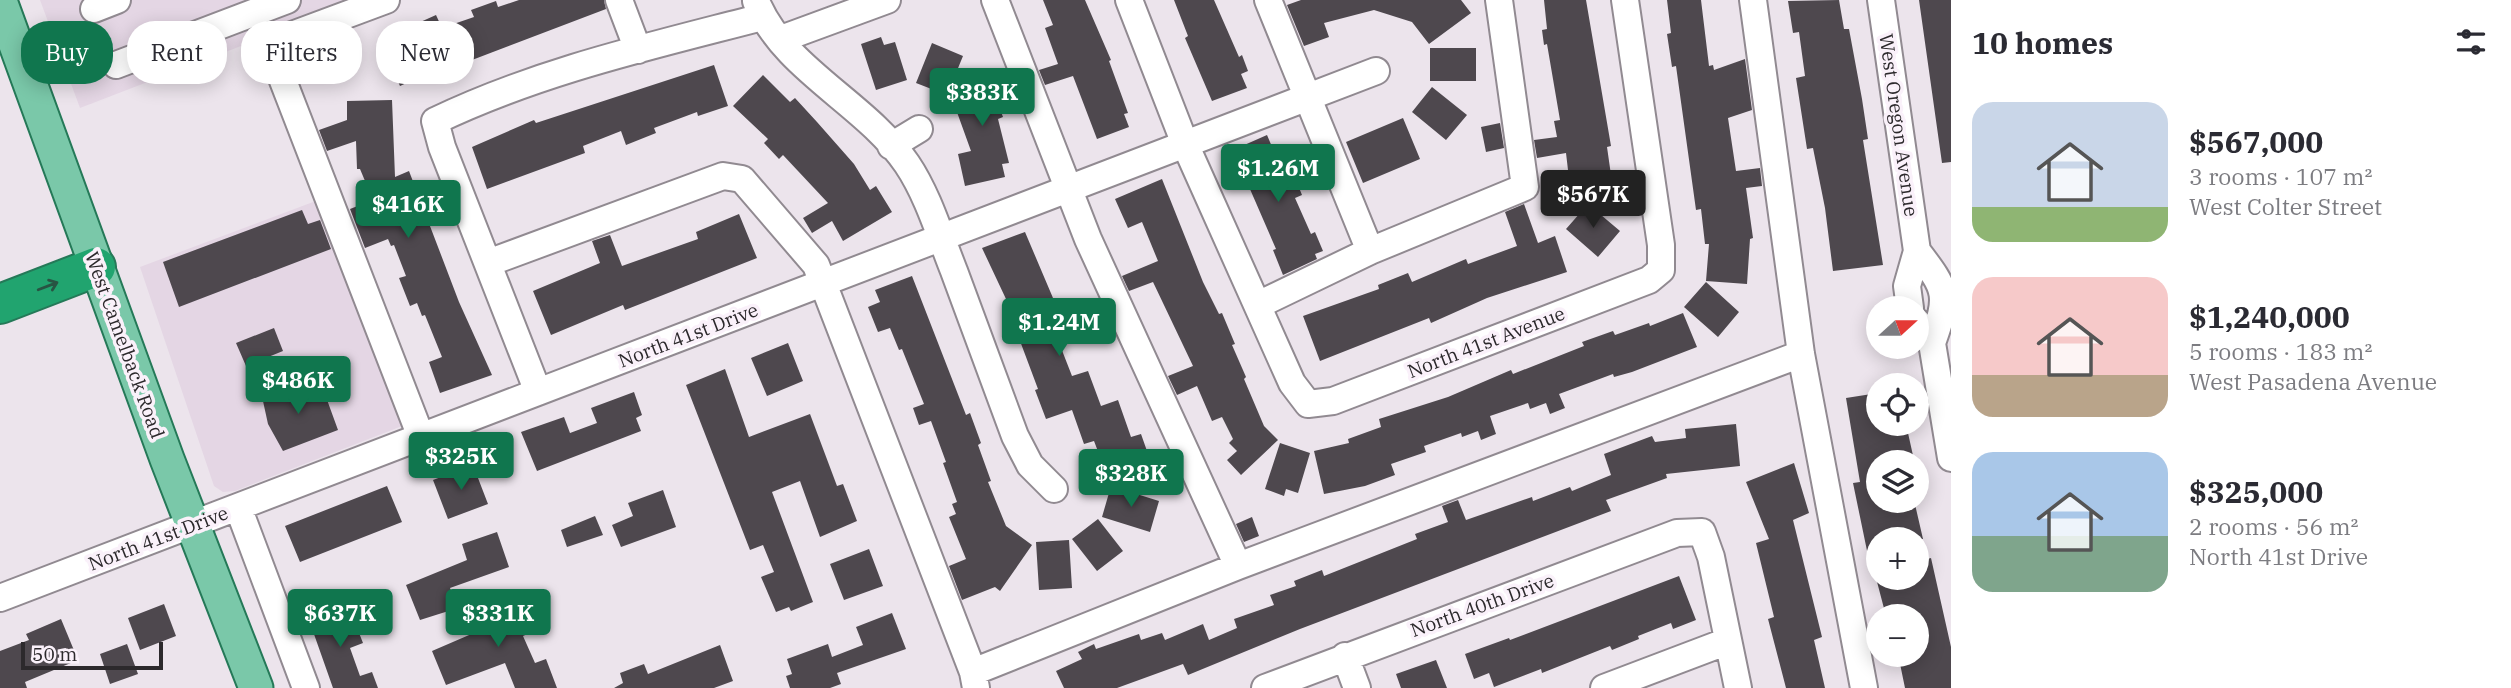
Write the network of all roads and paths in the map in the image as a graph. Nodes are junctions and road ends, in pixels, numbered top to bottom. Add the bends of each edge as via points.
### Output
1 (287, 0) edge
2 (386, 0) edge
3 (619, 0) edge
4 (887, 0) edge
5 (995, 0) edge
6 (1129, 0) edge
7 (1268, 0) edge
8 (1499, 0) edge
9 (1625, 0) edge
10 (1753, 0) edge
11 (1881, 0) edge
12 (0, 1) edge
13 (759, 8) edge
14 (782, 39) junction
15 (638, 51) junction
16 (116, 65) dead end
17 (1376, 71) dead end
18 (1308, 97) junction
19 (919, 129) dead end
20 (1185, 144) junction
21 (891, 146) junction
22 (1068, 189) junction
23 (941, 238) junction
24 (1370, 251) junction
25 (1917, 251) junction
26 (488, 263) junction
27 (96, 267) junction
28 (824, 283) junction
29 (1908, 296) edge
30 (0, 304) edge
31 (1258, 305) junction
32 (1929, 339) edge
33 (1932, 343) junction
34 (1801, 354) junction
35 (538, 392) junction
36 (421, 437) junction
37 (1951, 458) edge
38 (1054, 489) dead end
39 (238, 507) junction
40 (192, 525) junction
41 (1238, 566) junction
42 (0, 597) edge
43 (1728, 641) junction
44 (1345, 656) junction
45 (974, 680) edge
46 (256, 688) edge
47 (306, 688) edge
48 (1265, 688) edge
49 (1357, 688) edge
50 (1604, 688) edge
51 (1738, 688) edge
52 (1864, 688) edge

1 - 16 street
2 - 36 street via 292,35 279,45 275,60
3 - 15 street
4 - 14 street
5 - 22 street
6 - 20 street
7 - 18 street
8 - 24 street via 1525,187
9 - 31 street, North 41st Avenue via 1661,246 1661,270 1649,280 1345,396 1308,404 1292,383
10 - 34 street
11 - 25 street, West Oregon Avenue
12 - 27 main road, West Camelback Road
13 - 14 street
13 - 15 street
14 - 21 street
15 - 26 street via 585,62 435,121
17 - 18 street, North 41st Drive
18 - 20 street, North 41st Drive
18 - 24 street
19 - 21 street
20 - 22 street, North 41st Drive
20 - 31 street
21 - 23 street via 907,164
22 - 23 street, North 41st Drive
22 - 41 street
23 - 28 street, North 41st Drive
23 - 38 street via 1015,436 1030,464
24 - 31 street
25 - 29 street, West Oregon Avenue
25 - 33 street, West Oregon Avenue via 1941,283 1945,308
26 - 28 street via 723,176 742,179 804,248
26 - 35 street
30 -> 27 highway
27 - 40 main road, West Camelback Road
28 - 35 street, North 41st Drive
28 - 45 street
32 - 33 street, West Oregon Avenue
33 - 37 street, West Oregon Avenue
34 - 41 street
34 - 52 street
35 - 36 street, North 41st Drive
36 - 39 street, North 41st Drive
39 - 40 street, North 41st Drive
39 - 47 street
40 - 42 street, North 41st Drive
40 - 46 main road, West Camelback Road
41 - 45 street
43 - 44 street, North 40th Drive via 1702,532 1677,533
43 - 50 street
43 - 51 street
44 - 48 street, North 40th Drive
44 - 49 street

